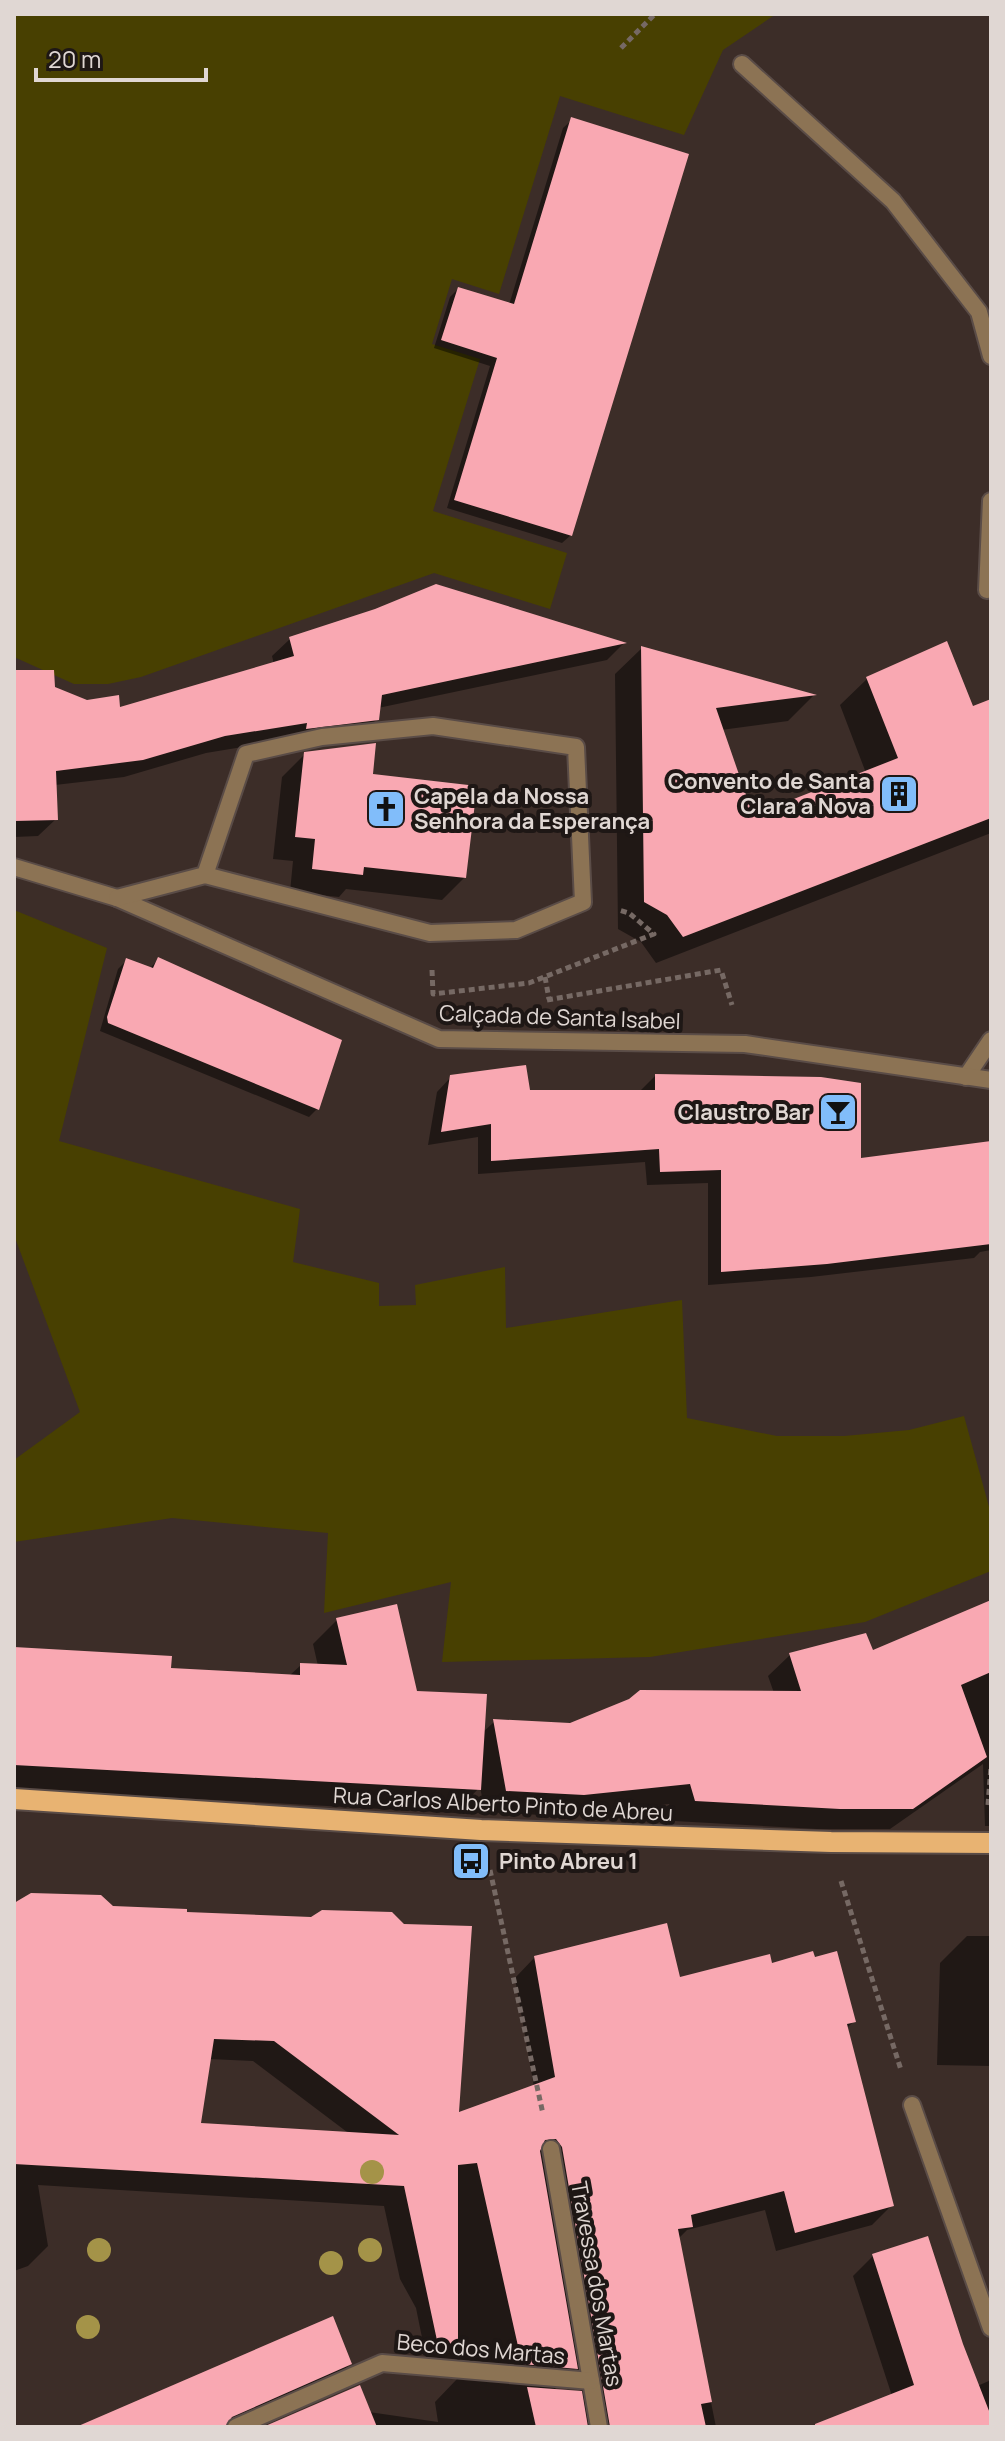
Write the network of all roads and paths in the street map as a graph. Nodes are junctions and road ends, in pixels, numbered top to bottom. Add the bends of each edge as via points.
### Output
1 (655, 14) edge
2 (621, 48) dead end
3 (742, 64) dead end
4 (991, 356) edge
5 (991, 501) edge
6 (987, 590) dead end
7 (14, 867) edge
8 (205, 875) junction
9 (117, 898) junction
10 (654, 934) dead end
11 (545, 976) junction
12 (433, 994) dead end
13 (991, 1040) edge
14 (745, 1044) junction
15 (966, 1077) junction
16 (991, 1080) edge
17 (14, 1799) edge
18 (991, 1843) edge
19 (494, 1888) dead end
20 (843, 1892) dead end
21 (912, 2105) joint
22 (551, 2149) joint
23 (990, 2320) edge
24 (591, 2381) junction
25 (236, 2427) edge
26 (599, 2427) edge

1 - 2 path
3 - 4 street via 893,201 979,312
5 - 6 street
7 - 9 street, Calçada de Santa Isabel
8 - 8 street via 430,933 516,930 583,902 576,747 433,726 322,737 246,754
8 - 9 street
9 - 14 street, Calçada de Santa Isabel via 439,1039
10 - 11 path
11 - 12 path via 529,983
11 - 14 path via 549,999 721,970
13 - 15 street
14 - 15 street, Calçada de Santa Isabel
15 - 16 street, Calçada de Santa Isabel
17 - 18 main road, Rua Carlos Alberto Pinto de Abreu via 481,1830
19 - 22 path
20 - 21 path
21 - 23 street
22 - 24 street, Travessa dos Martas
24 - 25 street, Beco dos Martas via 382,2363
24 - 26 street, Travessa dos Martas

